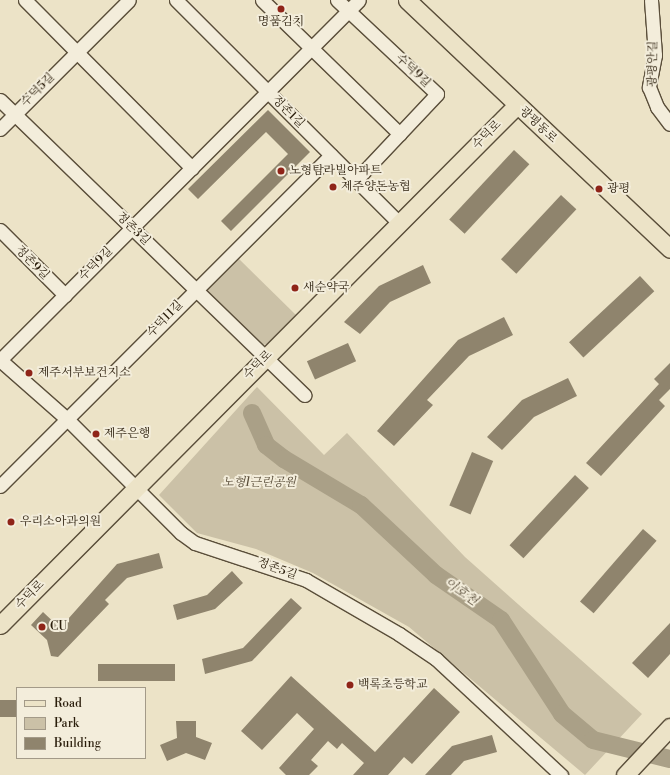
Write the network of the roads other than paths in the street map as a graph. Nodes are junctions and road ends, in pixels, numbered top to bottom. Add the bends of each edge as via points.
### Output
1 (24, 0) edge
2 (128, 0) edge
3 (176, 0) edge
4 (262, 0) edge
5 (337, 0) edge
6 (359, 0) edge
7 (407, 0) edge
8 (651, 0) edge
9 (348, 11) junction
10 (312, 48) junction
11 (76, 52) junction
12 (268, 92) junction
13 (0, 100) edge
14 (517, 105) junction
15 (15, 114) junction
16 (670, 124) edge
17 (0, 129) edge
18 (400, 134) junction
19 (331, 155) junction
20 (192, 168) junction
21 (356, 180) junction
22 (400, 224) junction
23 (132, 228) junction
24 (0, 230) edge
25 (670, 250) edge
26 (194, 289) junction
27 (65, 295) junction
28 (265, 358) junction
29 (0, 360) edge
30 (304, 395) dead end
31 (67, 419) junction
32 (0, 486) edge
33 (136, 487) junction
34 (0, 625) edge
35 (670, 727) edge
36 (561, 775) edge
37 (625, 775) edge

1 - 11 street
2 - 11 street, 수덕5길
3 - 12 street, 정존1길
4 - 10 street
5 - 9 street, 수덕9길
6 - 9 street, 수덕9길
7 - 14 main road, 광평동로
8 - 16 street, 광평안길 via 654,55 649,87 657,107
9 - 10 street, 수덕9길
9 - 18 street, 수덕9길 via 437,94
10 - 12 street, 수덕9길
10 - 18 street
11 - 15 street, 수덕5길
11 - 20 street
12 - 19 street, 정존1길
12 - 20 street, 수덕9길
13 - 15 street, 정존3길
14 - 22 main road, 수덕로
14 - 25 main road, 광평동로
15 - 17 street, 수덕5길
15 - 23 street, 정존3길
18 - 21 street, 수덕9길
19 - 21 street, 정존1길
19 - 26 street, 수덕11길
20 - 23 street, 수덕9길
21 - 22 street, 정존1길
22 - 28 main road, 수덕로
23 - 26 street, 정존3길
23 - 27 street, 수덕9길
24 - 27 street, 정존9길
26 - 28 street, 정존3길
26 - 31 street, 수덕11길
27 - 29 street, 수덕9길
28 - 30 street, 정존3길
28 - 33 main road, 수덕로
29 - 31 street, 정존5길
31 - 32 street, 수덕11길
31 - 33 street, 정존5길
33 - 34 main road, 수덕로
33 - 36 street, 정존5길 via 195,544 306,580 399,634 436,659
35 - 37 main road

